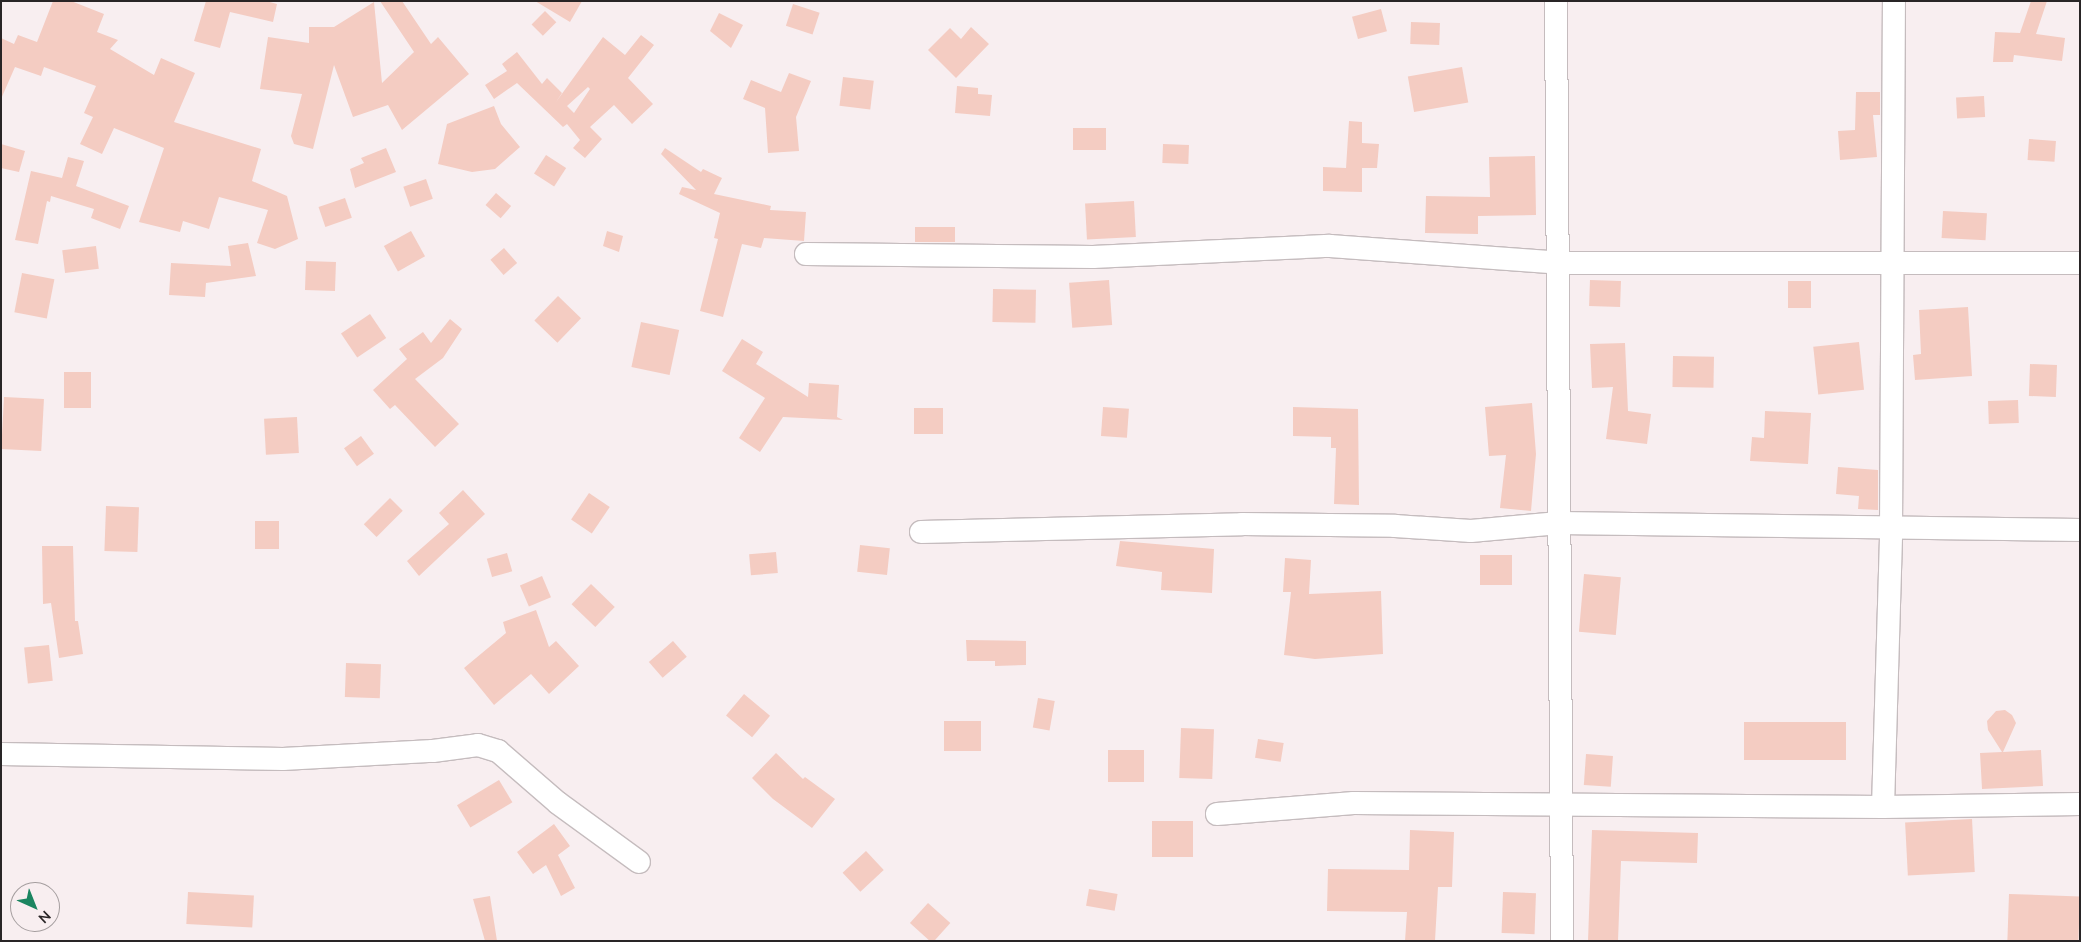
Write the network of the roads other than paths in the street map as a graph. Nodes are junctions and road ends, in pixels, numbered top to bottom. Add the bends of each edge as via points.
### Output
1 (1556, 1) edge
2 (1894, 1) edge
3 (806, 254) dead end
4 (1894, 262) junction
5 (2080, 262) edge
6 (1559, 263) junction
7 (1559, 523) junction
8 (1892, 530) junction
9 (2080, 530) edge
10 (921, 532) dead end
11 (1, 754) edge
12 (2080, 804) edge
13 (1561, 805) junction
14 (1883, 807) junction
15 (1217, 814) dead end
16 (639, 862) dead end
17 (1562, 941) edge

1 - 6 street
2 - 4 street
3 - 6 street via 1093,257 1330,246
4 - 5 street
4 - 6 street
4 - 8 street
6 - 7 street
7 - 8 street
7 - 10 street via 1471,531 1395,526 1242,524
7 - 13 street
8 - 9 street
8 - 14 street
11 - 16 street via 283,760 433,751 478,745 498,751 558,803
12 - 14 street
13 - 14 street
13 - 15 street via 1354,803
13 - 17 street

